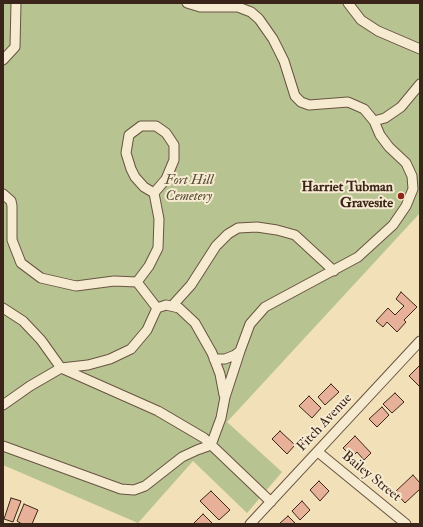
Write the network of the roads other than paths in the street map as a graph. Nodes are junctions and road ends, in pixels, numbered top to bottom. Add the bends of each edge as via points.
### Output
1 (16, 3) edge
2 (187, 3) edge
3 (348, 3) edge
4 (420, 49) edge
5 (3, 60) edge
6 (420, 84) edge
7 (374, 121) junction
8 (416, 178) edge
9 (154, 193) junction
10 (3, 194) edge
11 (334, 271) junction
12 (136, 282) junction
13 (172, 306) junction
14 (3, 308) edge
15 (156, 308) junction
16 (420, 341) edge
17 (240, 351) junction
18 (214, 359) junction
19 (61, 368) junction
20 (225, 397) junction
21 (3, 405) edge
22 (211, 445) junction
23 (3, 446) edge
24 (318, 452) junction
25 (271, 502) junction
26 (250, 524) edge
27 (406, 524) edge

1 - 5 street via 15,48
2 - 7 street via 200,7 238,7 251,12 273,38 284,61 295,96 301,102 309,105 348,102 364,109
3 - 4 street via 361,20 378,31
6 - 7 street via 401,107 385,118
7 - 8 street via 380,135
8 - 11 street via 406,206 393,225 358,257
9 - 9 street via 135,178 126,153 129,135 141,126 156,126 166,133 174,145 174,160 166,179
9 - 12 street via 159,219 158,248 149,266
10 - 12 street via 11,202 12,240 21,263 41,278 76,286 114,281
11 - 13 street via 295,235 257,227 238,228 216,246 191,285
11 - 17 street via 265,307 250,324
12 - 15 street
13 - 15 street
13 - 18 street via 179,308 195,324
14 - 19 street via 23,321 41,340
15 - 19 street via 148,330 131,349 110,359
16 - 24 street, Fitch Avenue
17 - 18 street via 225,359
17 - 20 street
18 - 20 street
19 - 21 street
19 - 22 street via 158,411 204,438
20 - 22 street
22 - 23 street via 182,457 145,486 134,490 121,489
22 - 25 street
24 - 25 street, Fitch Avenue
24 - 27 street, Bailey Street
25 - 26 street, Fitch Avenue

